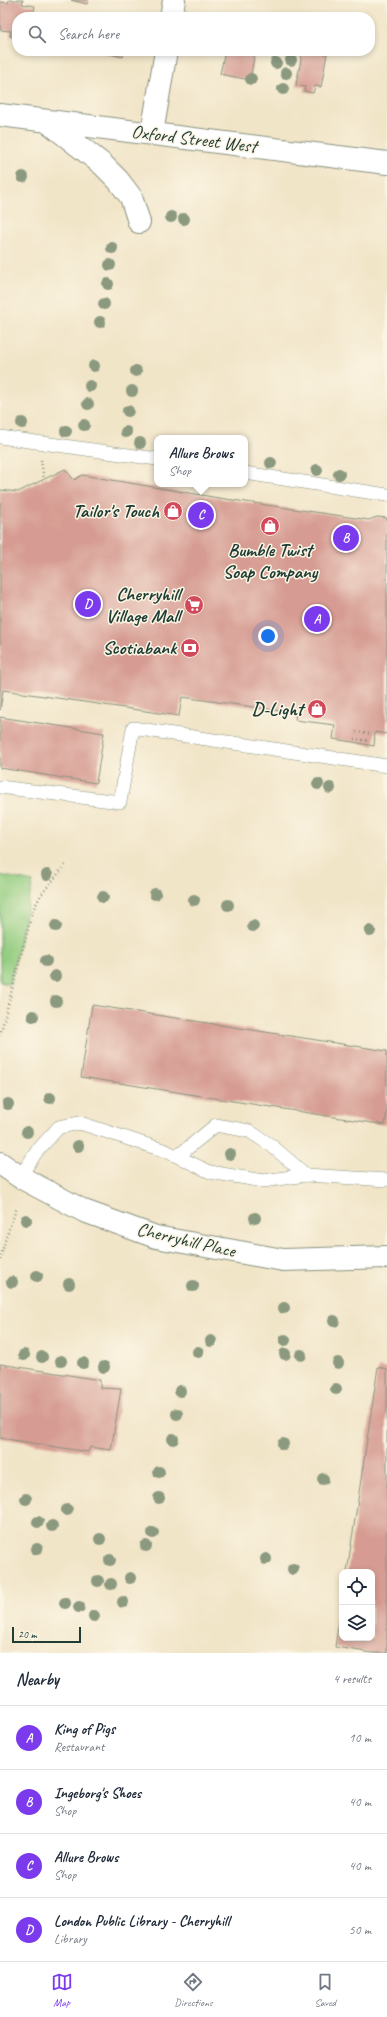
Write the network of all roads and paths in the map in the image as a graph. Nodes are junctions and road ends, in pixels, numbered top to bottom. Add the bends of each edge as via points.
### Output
1 (174, 0) edge
2 (172, 12) edge
3 (165, 56) edge
4 (0, 115) edge
5 (47, 121) junction
6 (152, 133) junction
7 (387, 163) edge
8 (140, 222) dead end
9 (0, 438) edge
10 (154, 459) edge
11 (248, 473) edge
12 (387, 495) edge
13 (356, 732) dead end
14 (372, 734) dead end
15 (354, 739) dead end
16 (370, 741) dead end
17 (387, 766) edge
18 (0, 787) edge
19 (66, 864) dead end
20 (0, 1035) edge
21 (178, 1156) junction
22 (0, 1163) edge
23 (306, 1175) junction
24 (20, 1177) junction
25 (387, 1180) edge
26 (17, 1207) dead end
27 (387, 1257) edge
28 (0, 1260) edge

1 - 2 main road
3 - 6 main road
4 - 5 main road, Oxford Street West
5 - 6 main road, Oxford Street West
5 - 8 main road via 102,164 118,180 131,197
6 - 7 main road, Oxford Street West
9 - 10 lane
11 - 12 lane
13 - 14 path
15 - 16 path
17 - 18 lane via 133,728 120,802
19 - 20 path via 33,910
21 - 23 lane via 210,1172 263,1181
21 - 23 lane via 216,1125 249,1131 272,1146
21 - 24 lane via 80,1123 59,1127
22 - 24 main road, Cherryhill Place
23 - 25 lane
24 - 27 main road, Cherryhill Place via 84,1212 156,1237 283,1260
26 - 28 path

